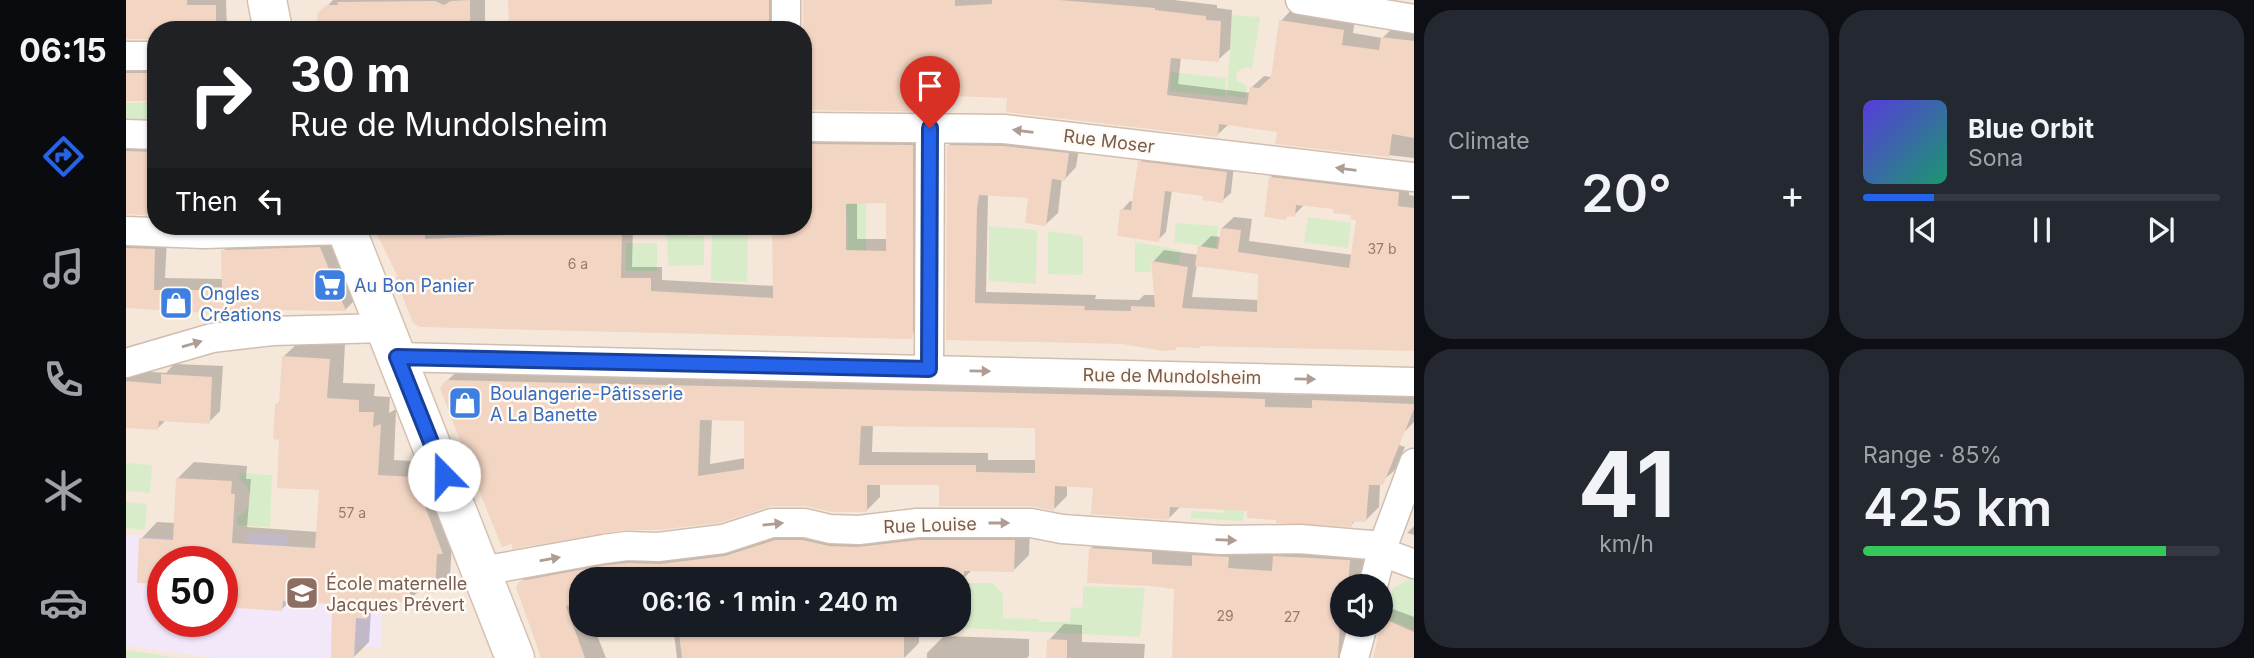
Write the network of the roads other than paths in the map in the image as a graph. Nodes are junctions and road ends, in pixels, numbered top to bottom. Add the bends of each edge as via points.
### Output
1 (267, 0) edge
2 (786, 0) edge
3 (1300, 0) edge
4 (1414, 19) edge
5 (272, 21) edge
6 (786, 21) edge
7 (126, 56) edge
8 (147, 56) edge
9 (812, 127) edge
10 (930, 128) junction
11 (126, 134) edge
12 (147, 135) edge
13 (1414, 177) edge
14 (126, 231) edge
15 (147, 232) edge
16 (349, 235) edge
17 (392, 342) junction
18 (126, 363) edge
19 (929, 369) junction
20 (1414, 382) edge
21 (1414, 463) edge
22 (1382, 549) junction
23 (1414, 564) edge
24 (482, 571) junction
25 (1376, 574) edge
26 (1360, 637) edge
27 (515, 658) edge
28 (1354, 658) edge

1 - 5 main road
2 - 6 street
3 - 4 street
7 - 8 street
9 - 10 street, Rue Moser
13 -> 10 street, Rue Moser via 1004,129
10 - 19 street
11 - 12 street
14 - 15 street
16 - 17 main road
18 -> 17 street, Rue de Mundolsheim via 212,338 272,331
17 - 19 street, Rue de Mundolsheim
17 - 24 main road
19 -> 20 street, Rue de Mundolsheim
21 - 22 street
22 - 23 street, Rue Louise
24 -> 22 street, Rue Louise via 604,549 723,539 772,523 859,530 917,523 1031,523 1221,540 1300,539
22 - 25 street
24 - 27 main road
26 - 28 street

